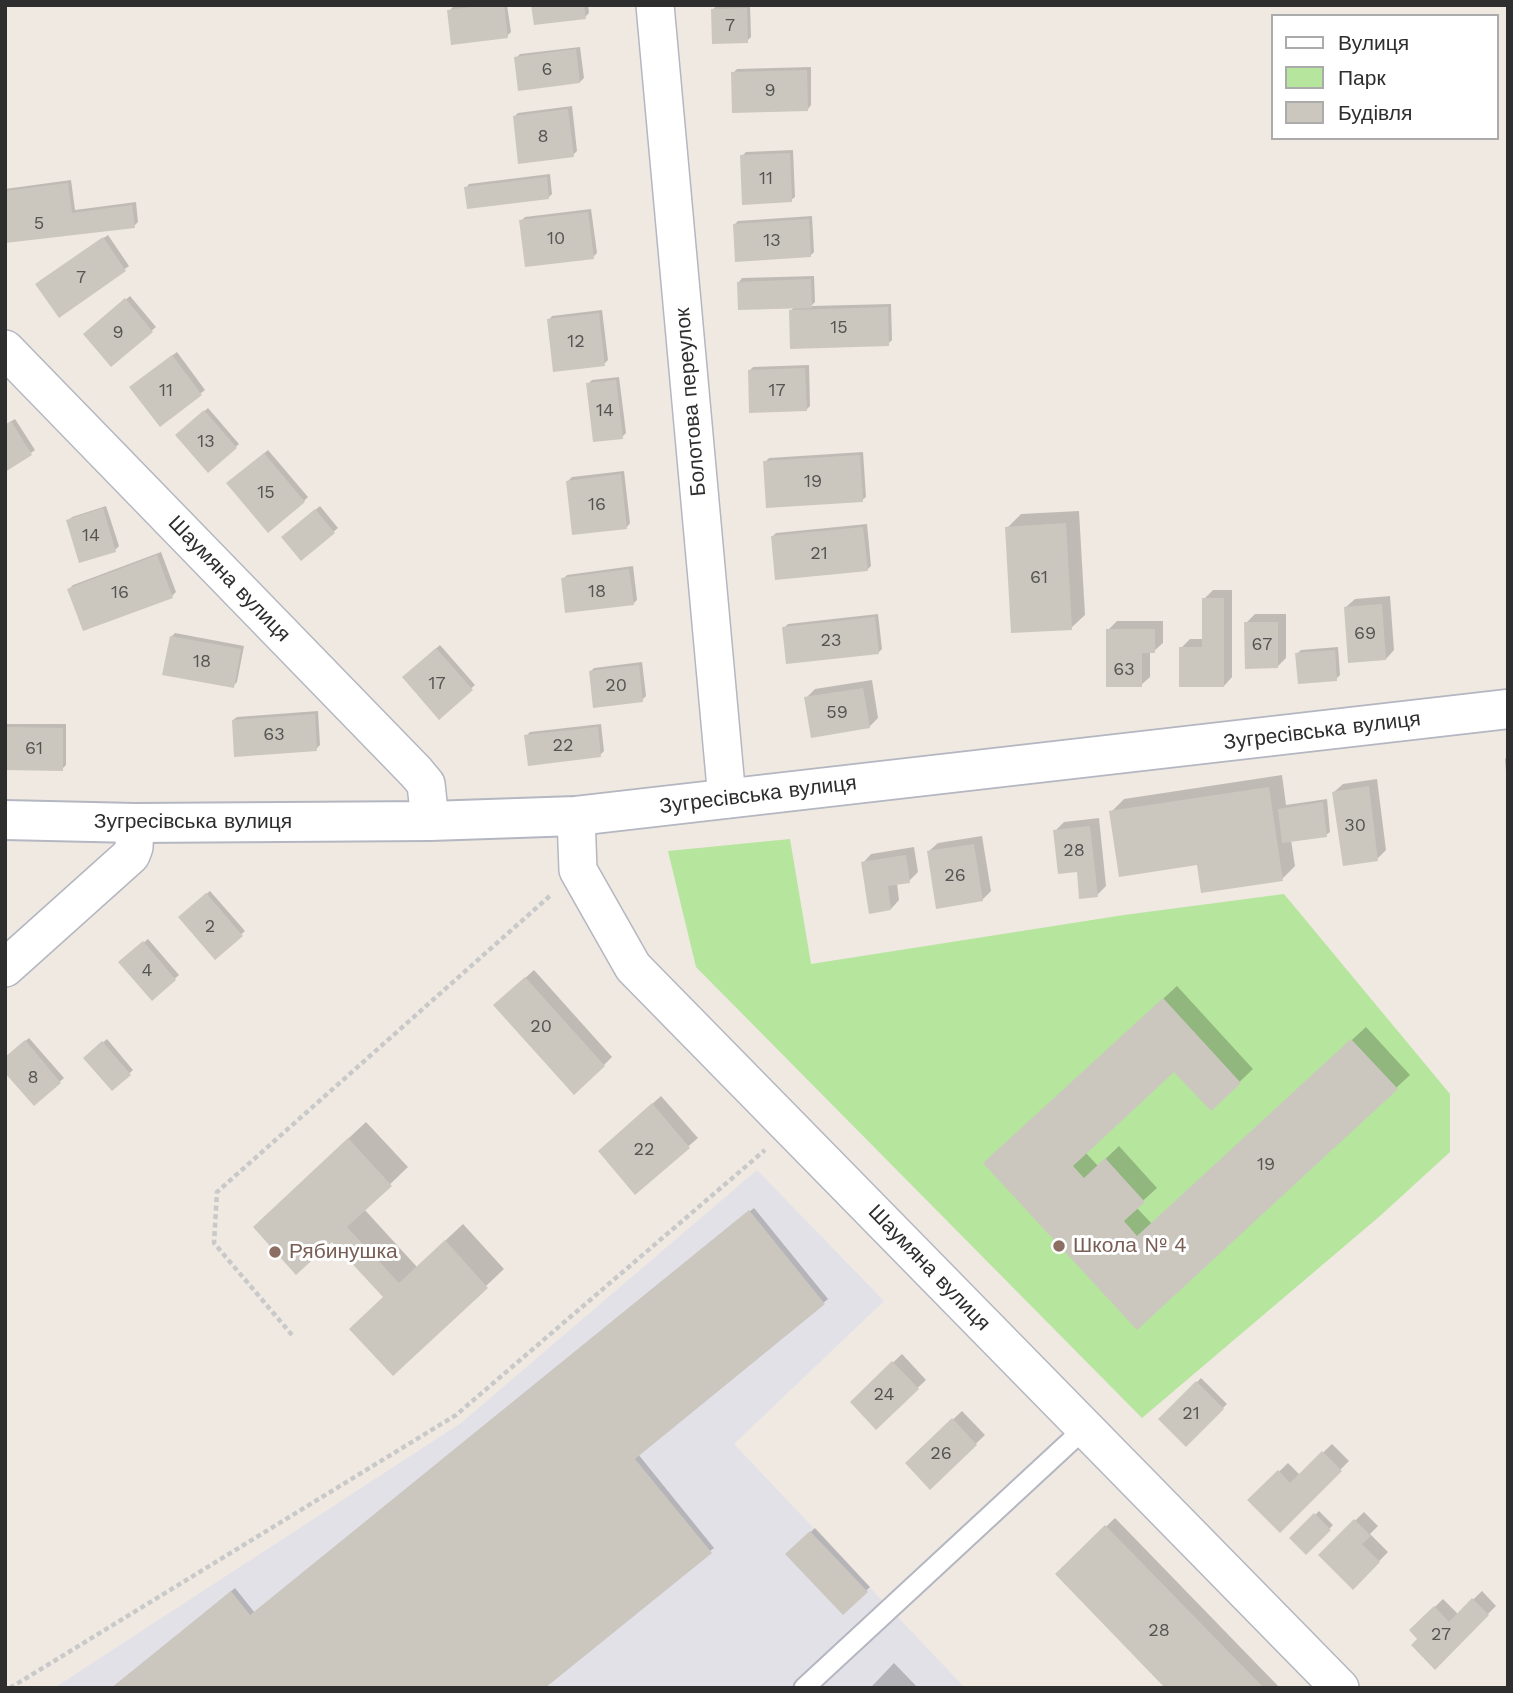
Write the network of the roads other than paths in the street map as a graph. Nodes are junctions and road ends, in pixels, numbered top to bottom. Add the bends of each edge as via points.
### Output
1 (655, 5) edge
2 (5, 349) edge
3 (1508, 709) edge
4 (727, 799) junction
5 (576, 816) junction
6 (5, 820) edge
7 (430, 821) junction
8 (135, 823) junction
9 (5, 968) edge
10 (1086, 1427) junction
11 (804, 1688) edge
12 (1340, 1688) edge

1 - 4 street, Болотова переулок
2 - 7 street, Шаумяна вулиця via 416,772 426,785
3 - 4 street, Зугресівська вулиця
4 - 5 street, Зугресівська вулиця
5 - 7 street, Зугресівська вулиця
5 - 10 street, Шаумяна вулиця via 578,870 633,967
6 - 8 street, Зугресівська вулиця
7 - 8 street, Зугресівська вулиця
8 - 9 street via 131,855
10 - 11 lane
10 - 12 street, Шаумяна вулиця

